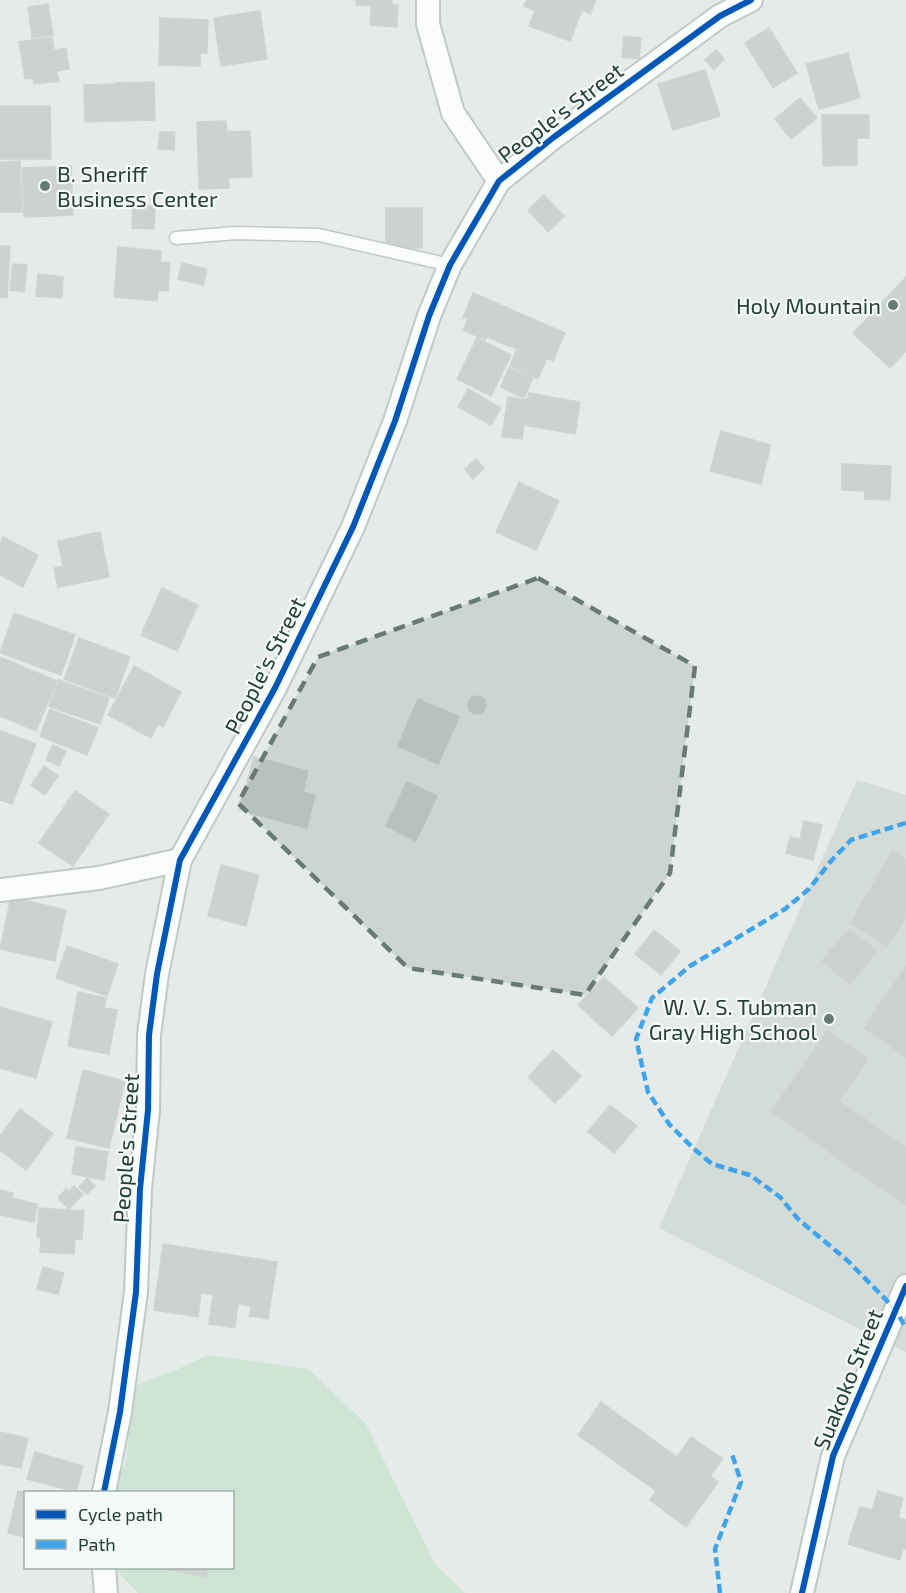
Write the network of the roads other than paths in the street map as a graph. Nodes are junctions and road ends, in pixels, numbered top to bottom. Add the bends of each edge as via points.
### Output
1 (428, 0) edge
2 (751, 0) edge
3 (499, 181) junction
4 (176, 238) dead end
5 (450, 265) junction
6 (180, 860) junction
7 (0, 890) edge
8 (906, 1286) edge
9 (104, 1491) edge
10 (104, 1569) edge
11 (106, 1593) edge
12 (802, 1593) edge

1 - 3 street via 428,24 453,113
2 - 3 street, People's Street via 720,16
3 - 5 street, People's Street
4 - 5 lane via 236,233 320,235
5 - 6 street, People's Street via 353,527 275,688
6 - 7 street via 99,878
6 - 9 street, People's Street via 149,1035 136,1292 120,1412
8 - 12 street, Suakoko Street via 833,1456
10 - 11 street

